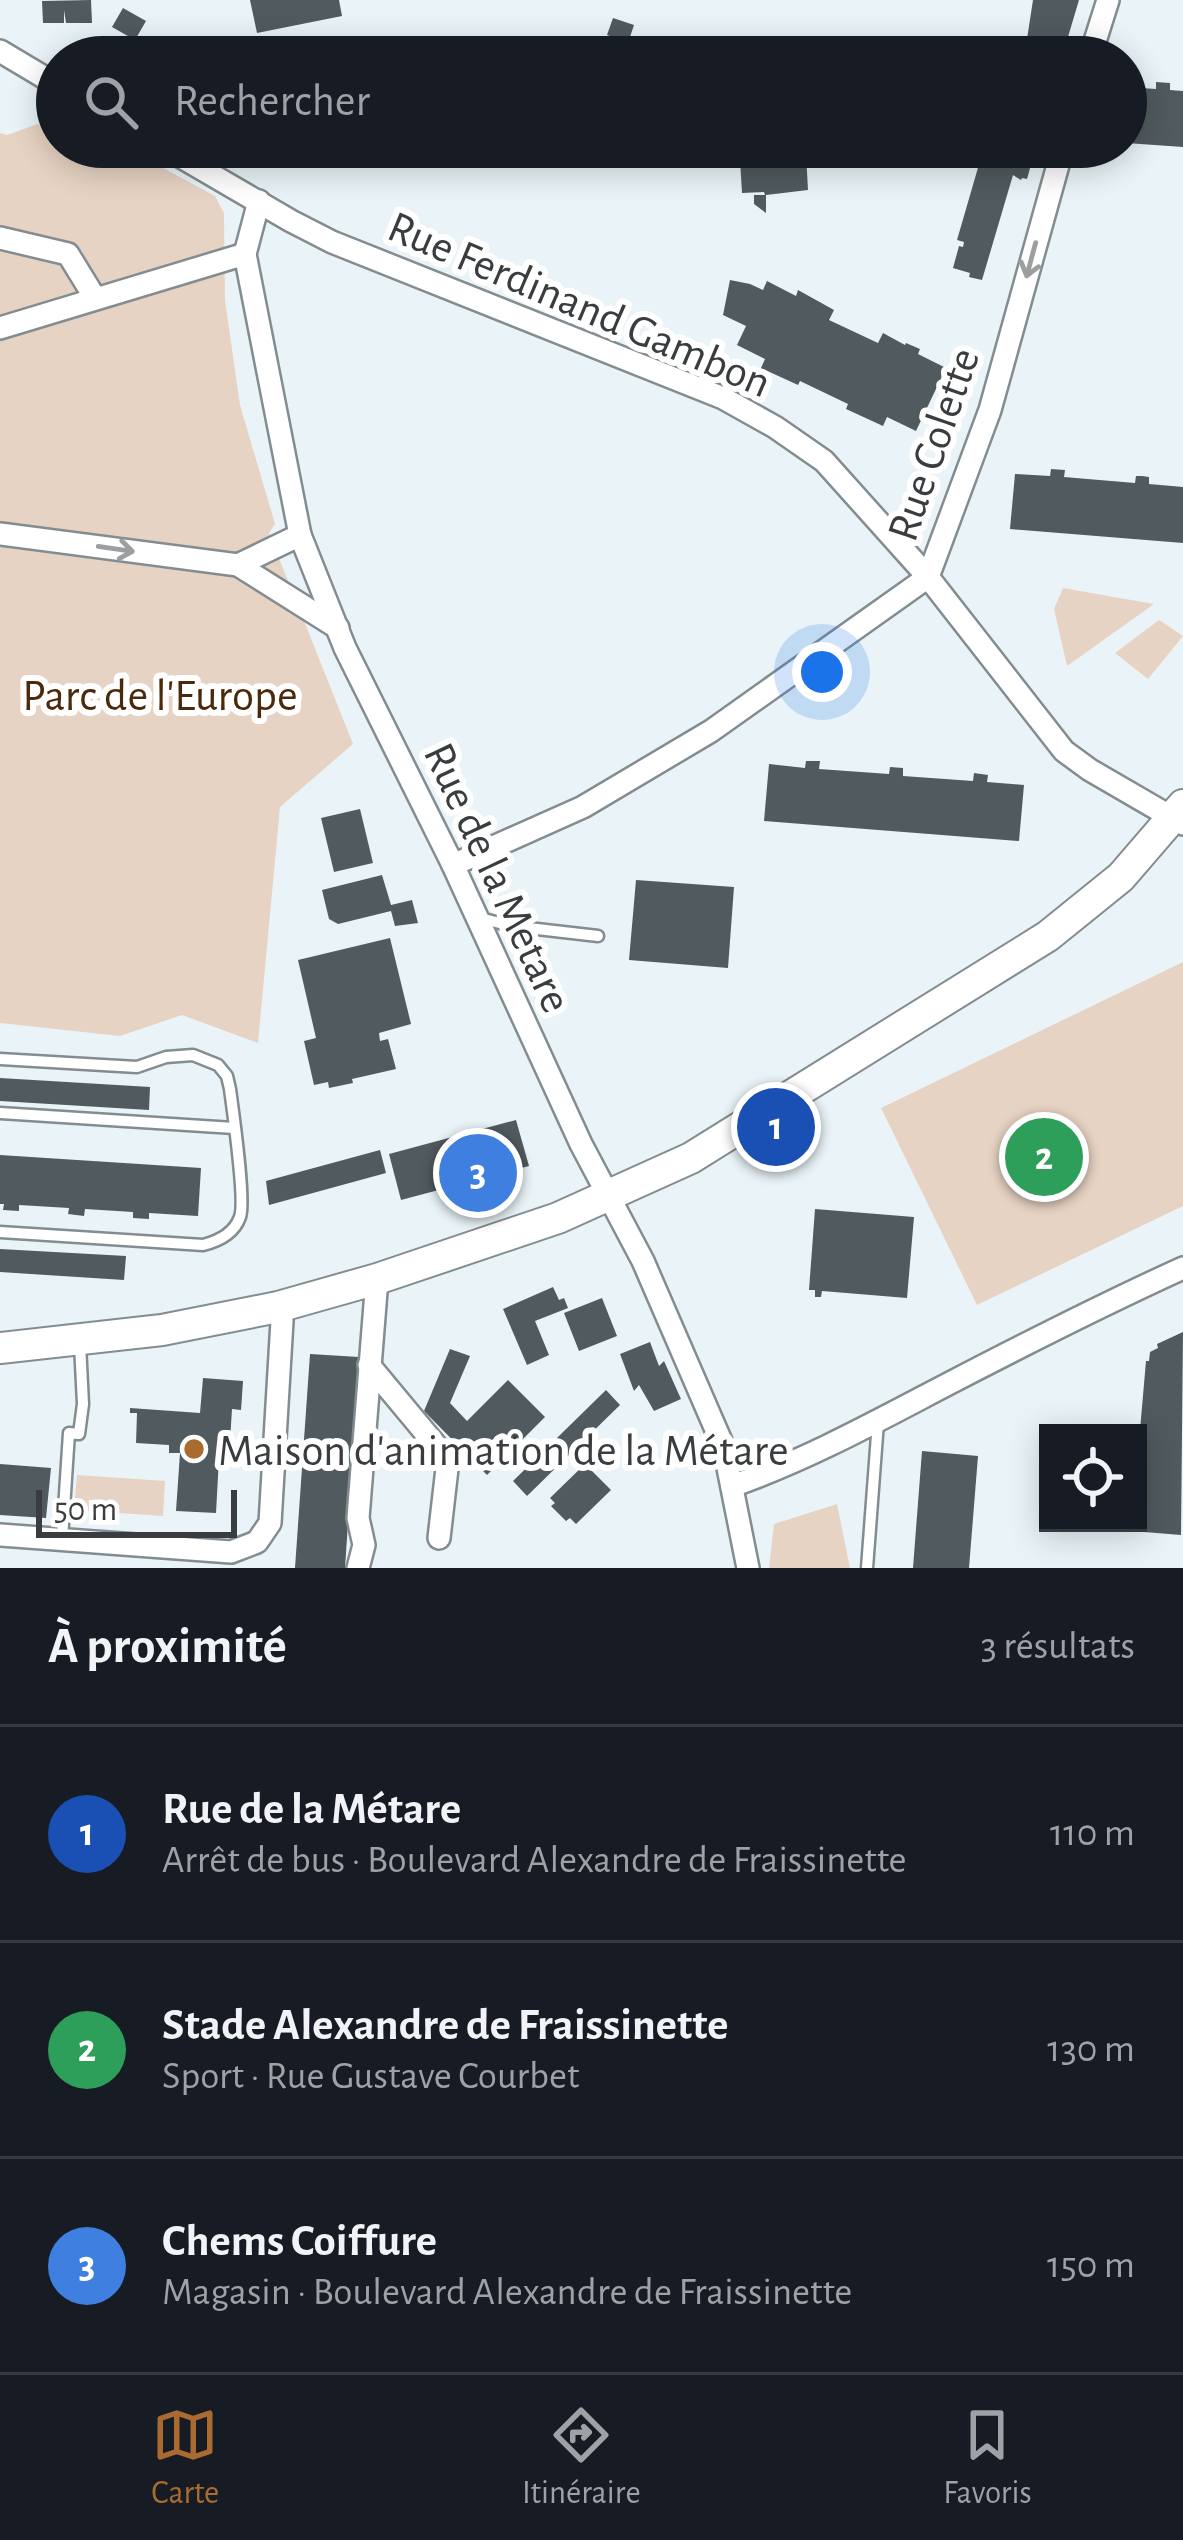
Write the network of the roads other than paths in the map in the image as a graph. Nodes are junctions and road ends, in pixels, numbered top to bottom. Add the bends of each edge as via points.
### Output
1 (1108, 0) edge
2 (1097, 36) edge
3 (0, 51) edge
4 (36, 72) edge
5 (201, 168) edge
6 (1057, 168) edge
7 (259, 201) junction
8 (0, 238) edge
9 (245, 254) junction
10 (95, 298) junction
11 (0, 328) edge
12 (0, 534) edge
13 (300, 535) junction
14 (238, 566) junction
15 (928, 577) junction
16 (338, 628) junction
17 (1180, 815) edge
18 (453, 865) junction
19 (477, 917) junction
20 (598, 936) dead end
21 (0, 1059) edge
22 (0, 1113) edge
23 (234, 1128) junction
24 (607, 1196) junction
25 (0, 1232) edge
26 (1183, 1268) edge
27 (377, 1280) junction
28 (278, 1307) junction
29 (80, 1341) junction
30 (0, 1348) edge
31 (368, 1365) junction
32 (879, 1420) junction
33 (732, 1486) junction
34 (0, 1535) edge
35 (439, 1538) dead end
36 (62, 1539) junction
37 (231, 1552) junction
38 (250, 1568) edge
39 (358, 1568) edge
40 (748, 1568) edge
41 (867, 1568) edge

1 - 2 street
3 - 4 street
5 - 7 street, Rue Ferdinand Gambon
6 -> 15 street, Rue Colette via 990,410
7 - 9 street, Rue de la Metare
7 - 15 street, Rue Ferdinand Gambon via 332,242 723,398 775,427 824,461
8 - 10 street via 68,254
9 - 10 street
9 - 13 street, Rue de la Metare
10 - 11 street
12 -> 14 street
13 - 14 street
13 - 16 street, Rue de la Metare
14 - 16 street
15 - 17 street, Rue Ferdinand Gambon via 1064,751
15 - 18 street, Rue Colette via 711,731 583,806
16 - 18 street, Rue de la Metare
17 - 24 street via 1048,936 691,1158
18 - 19 street, Rue de la Metare
19 - 20 lane
19 - 24 street, Rue de la Metare
21 - 23 lane via 136,1067 166,1057 206,1058 226,1076
22 - 23 lane
23 - 25 lane via 243,1209 217,1241
24 - 27 street
24 - 33 street, Rue de la Metare via 724,1448
26 - 32 street
27 - 28 street
27 - 31 street
28 - 29 street
28 - 37 street via 269,1523 257,1542
29 - 30 street
29 - 36 lane via 82,1404 79,1434 70,1432
31 - 35 street via 448,1460
31 - 39 street
32 - 33 street
32 - 41 lane
33 - 40 street, Rue de la Metare
34 - 36 street
36 - 37 street
37 - 38 street

